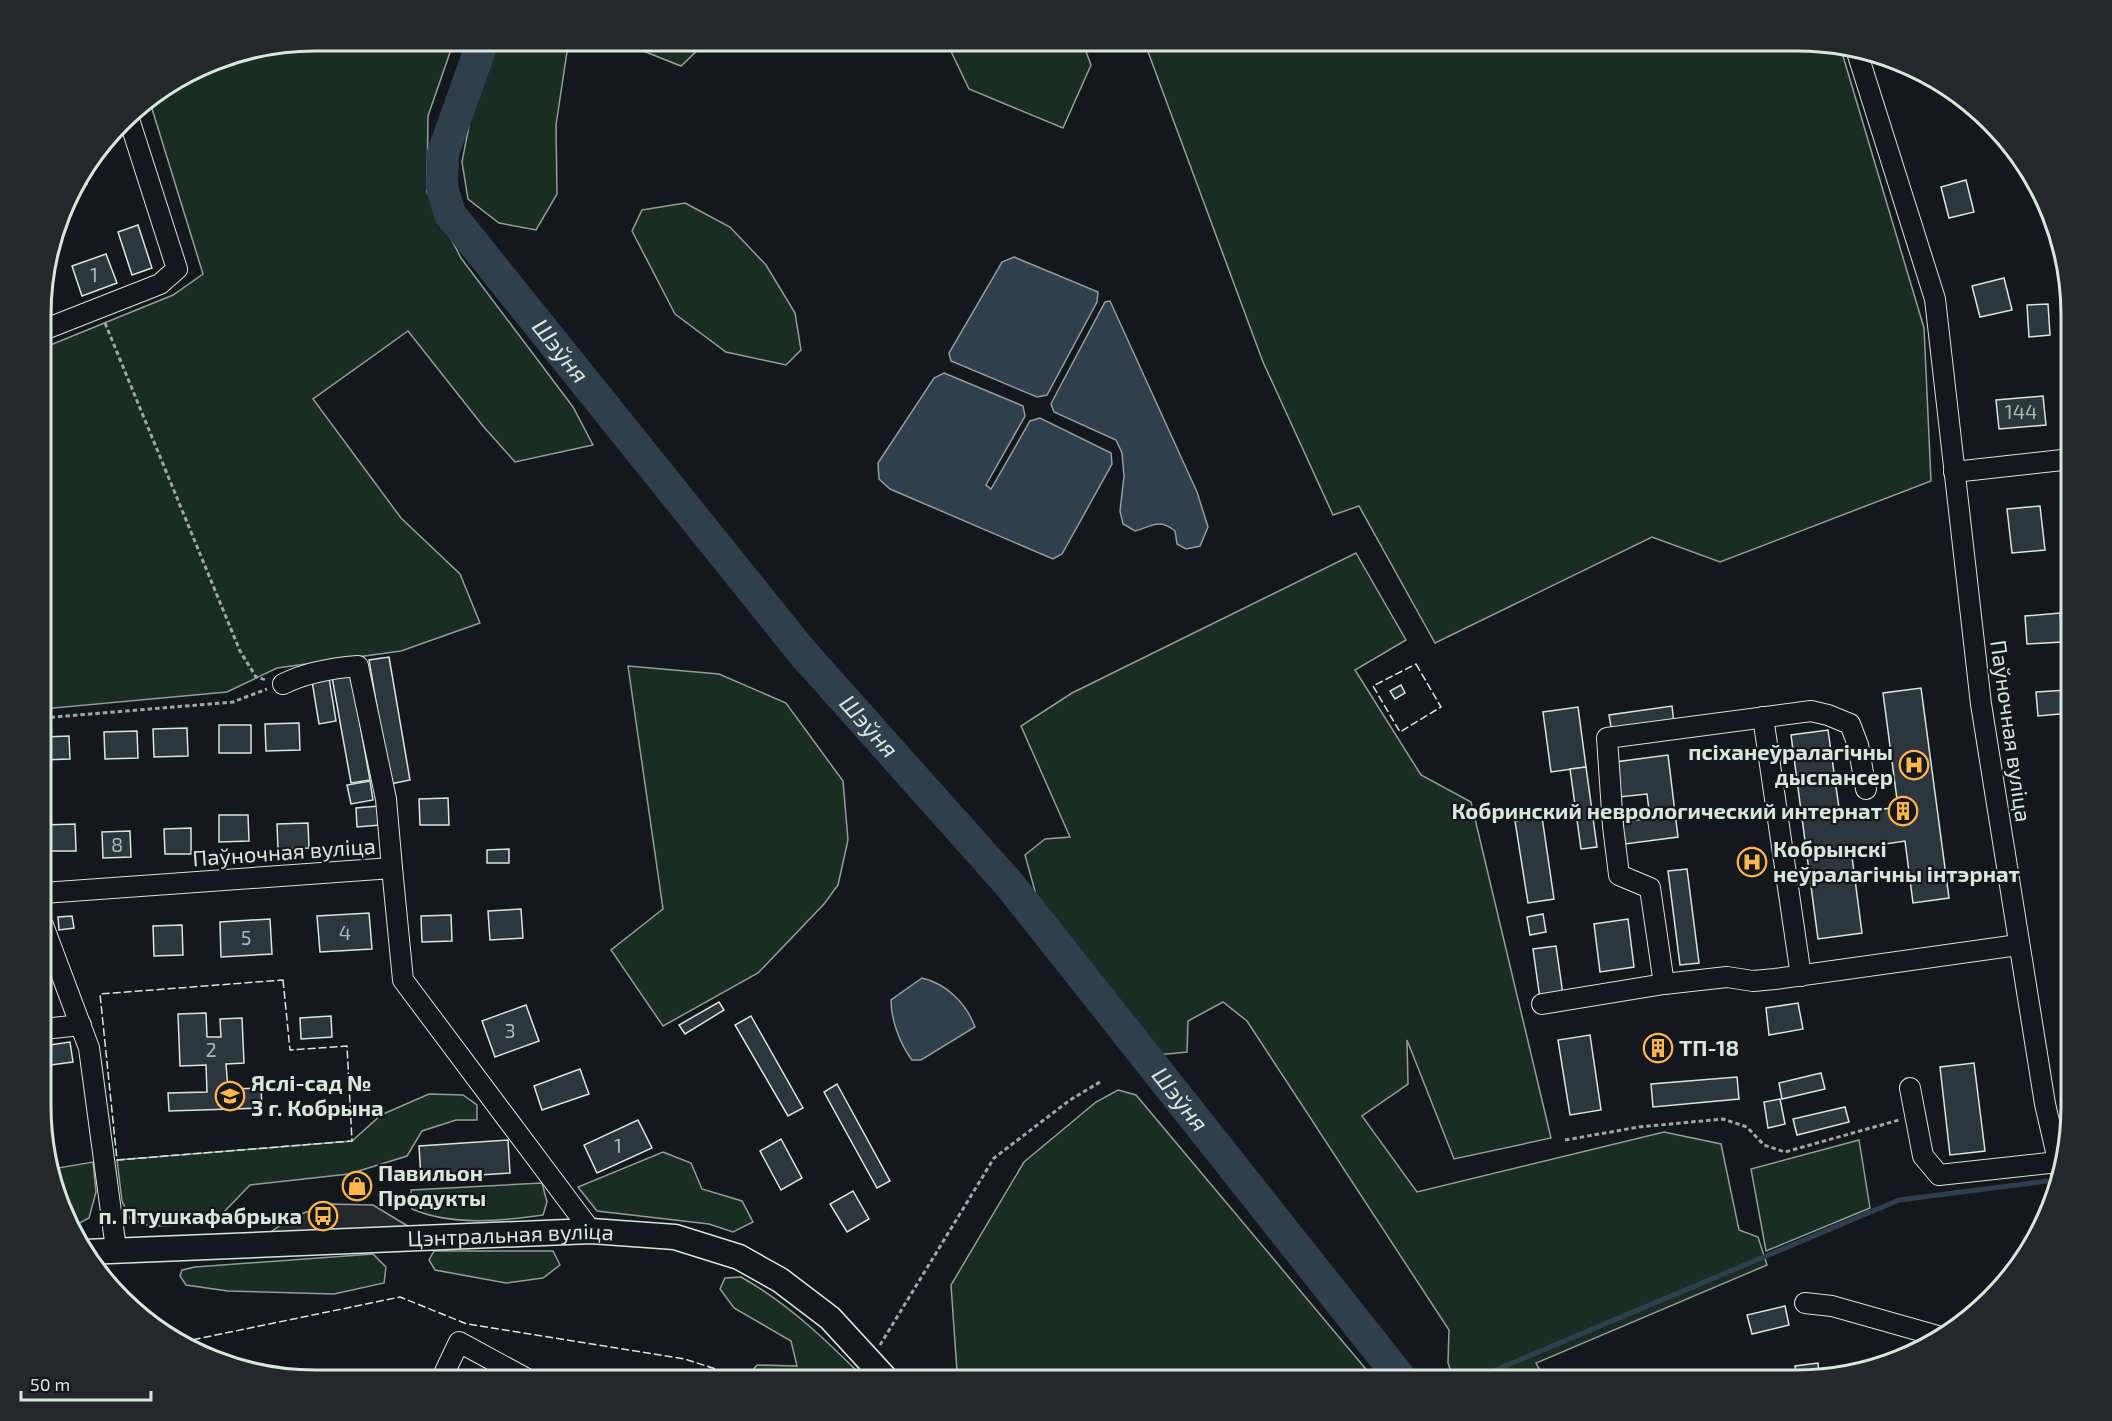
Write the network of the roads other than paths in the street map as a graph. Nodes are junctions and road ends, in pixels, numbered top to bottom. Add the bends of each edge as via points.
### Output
1 (1863, 59) edge
2 (131, 125) edge
3 (51, 327) edge
4 (2061, 460) edge
5 (1954, 472) junction
6 (283, 684) road end
7 (1763, 717) junction
8 (1866, 789) dead end
9 (392, 868) junction
10 (51, 892) edge
11 (2018, 945) junction
12 (51, 946) edge
13 (1802, 976) junction
14 (1664, 984) junction
15 (1542, 1004) dead end
16 (81, 1025) junction
17 (51, 1028) edge
18 (1910, 1088) dead end
19 (2057, 1155) edge
20 (2053, 1168) edge
21 (591, 1231) junction
22 (116, 1250) junction
23 (94, 1251) edge
24 (1805, 1303) dead end
25 (1931, 1334) edge
26 (446, 1370) edge
27 (511, 1370) edge
28 (878, 1370) edge

1 - 5 street, Паўночная вуліца via 1935,299
2 - 3 street via 177,268 160,284
4 - 5 street
5 - 11 street, Паўночная вуліца via 1981,704
6 - 9 street via 299,676 358,666 386,799
7 - 8 street via 1811,711 1850,724
7 - 13 street
7 - 14 street via 1607,738 1619,875 1650,888
9 - 10 street, Паўночная вуліца
9 - 21 street, Паўночная вуліца via 404,980
11 - 13 street
11 - 19 street, Паўночная вуліца
12 - 16 street
13 - 14 street via 1753,981 1727,977
14 - 15 street
16 - 17 street
16 - 22 street via 89,1048
18 - 20 street via 1923,1156 1940,1175
21 - 22 main road, Цэнтральная вуліца
21 - 28 main road, Цэнтральная вуліца via 675,1237 739,1257 780,1280 830,1318
22 - 23 main road, Цэнтральная вуліца
24 - 25 street via 1832,1306
26 - 27 street via 459,1342

